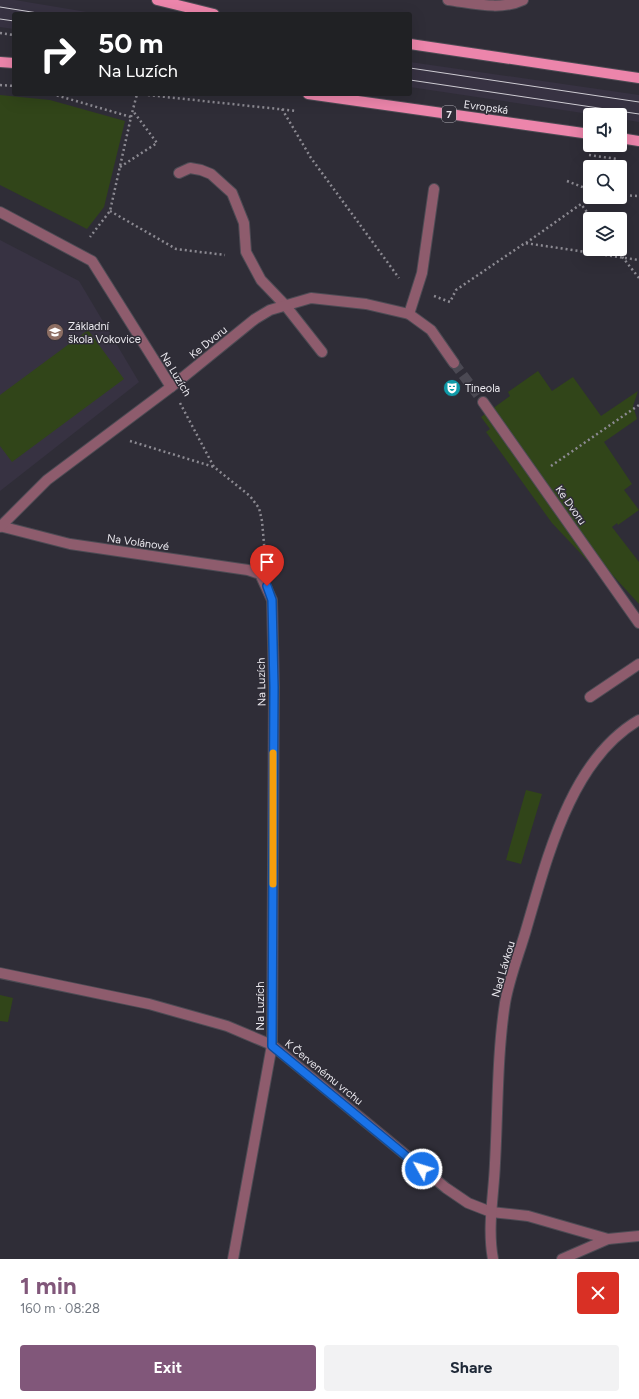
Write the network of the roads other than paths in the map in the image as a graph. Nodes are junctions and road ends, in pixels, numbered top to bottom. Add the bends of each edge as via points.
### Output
1 (157, 0) edge
2 (448, 0) edge
3 (523, 0) edge
4 (206, 12) edge
5 (412, 44) edge
6 (0, 62) edge
7 (12, 63) edge
8 (639, 78) edge
9 (322, 96) edge
10 (583, 133) edge
11 (627, 139) edge
12 (639, 141) edge
13 (179, 173) dead end
14 (434, 189) dead end
15 (0, 212) edge
16 (285, 305) junction
17 (409, 314) junction
18 (322, 352) dead end
19 (454, 363) tunnel mouth
20 (171, 387) junction
21 (483, 402) tunnel mouth
22 (0, 527) edge
23 (267, 586) joint
24 (639, 623) edge
25 (639, 664) edge
26 (590, 696) dead end
27 (639, 720) edge
28 (0, 973) edge
29 (272, 1046) junction
30 (491, 1212) junction
31 (639, 1236) edge
32 (608, 1239) junction
33 (233, 1259) edge
34 (493, 1259) edge
35 (562, 1259) edge

1 - 4 main road
2 - 3 street via 499,6
5 - 8 main road
6 - 7 main road
9 - 10 main road, Evropská / 7
11 - 12 main road
13 - 16 street via 190,168 201,170 211,174 232,193 244,223 246,252 262,280
14 - 17 street via 423,267
15 - 20 street, Na Luzích via 92,261
16 - 17 street, Ke Dvoru via 310,298 366,304
16 - 18 street
16 - 20 street, Ke Dvoru via 255,319
17 - 19 street, Ke Dvoru via 431,330
20 - 22 street, Ke Dvoru via 47,480
21 - 24 street, Ke Dvoru
22 - 23 street, Na Volánové via 70,544 248,570 260,574
23 - 29 street, Na Luzích via 272,600 274,687
25 - 26 street
27 - 30 street, Nad Lávkou via 628,726 603,749 582,779 563,817 539,887 506,1000 501,1032
28 - 29 street, K Červenému vrchu via 149,1004 226,1026
29 - 30 street, K Červenému vrchu via 446,1188 468,1203
29 - 33 street, Na Luzích
30 - 32 street, K Červenému vrchu via 528,1216
30 - 34 street, Nad Lávkou
31 - 32 street, K Červenému vrchu
32 - 35 street, K Červenému vrchu

